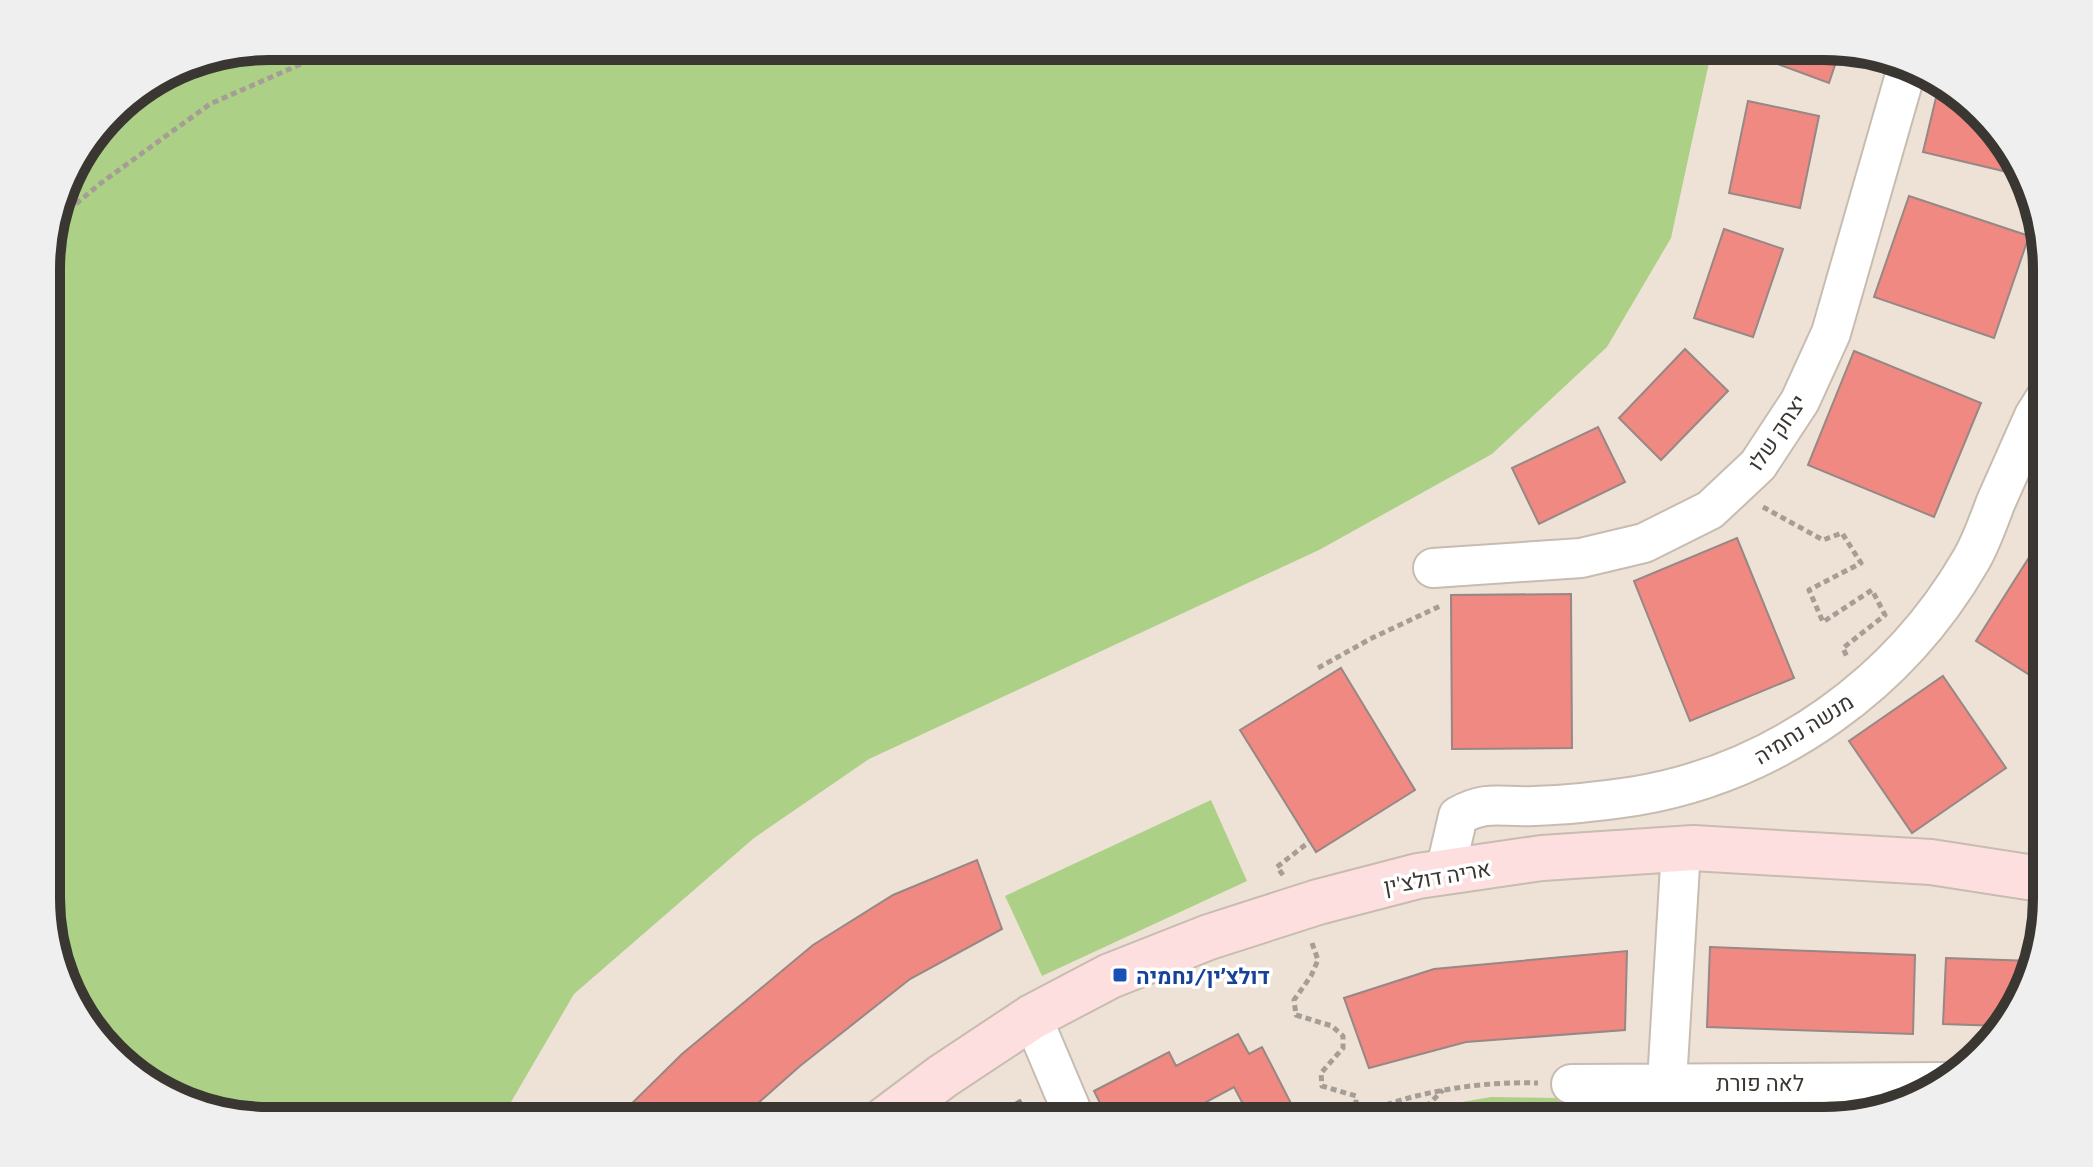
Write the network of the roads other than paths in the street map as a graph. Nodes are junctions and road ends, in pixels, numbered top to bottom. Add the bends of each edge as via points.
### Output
1 (1905, 76) edge
2 (2033, 418) edge
3 (1433, 568) dead end
4 (1681, 849) junction
5 (1445, 872) junction
6 (2033, 878) edge
7 (1032, 1017) junction
8 (1667, 1082) junction
9 (1922, 1082) edge
10 (1571, 1084) road end
11 (902, 1107) edge
12 (1070, 1107) edge

1 - 3 street, יצחק שלו via 1831,333 1800,401 1758,465 1710,510 1644,543 1581,558
2 - 5 street, מנשה נחמיה via 1974,557 1942,609 1865,689 1760,758 1670,790 1533,807 1477,805 1458,816
4 - 5 street, אריה דולצ'ין via 1542,858
4 - 6 street, אריה דולצ'ין via 1931,862
4 - 8 street
5 - 7 street, אריה דולצ'ין via 1209,937 1122,971
7 - 11 street, אריה דולצ'ין
7 - 12 street
8 - 9 street, לאה פורת
8 - 10 street, לאה פורת

